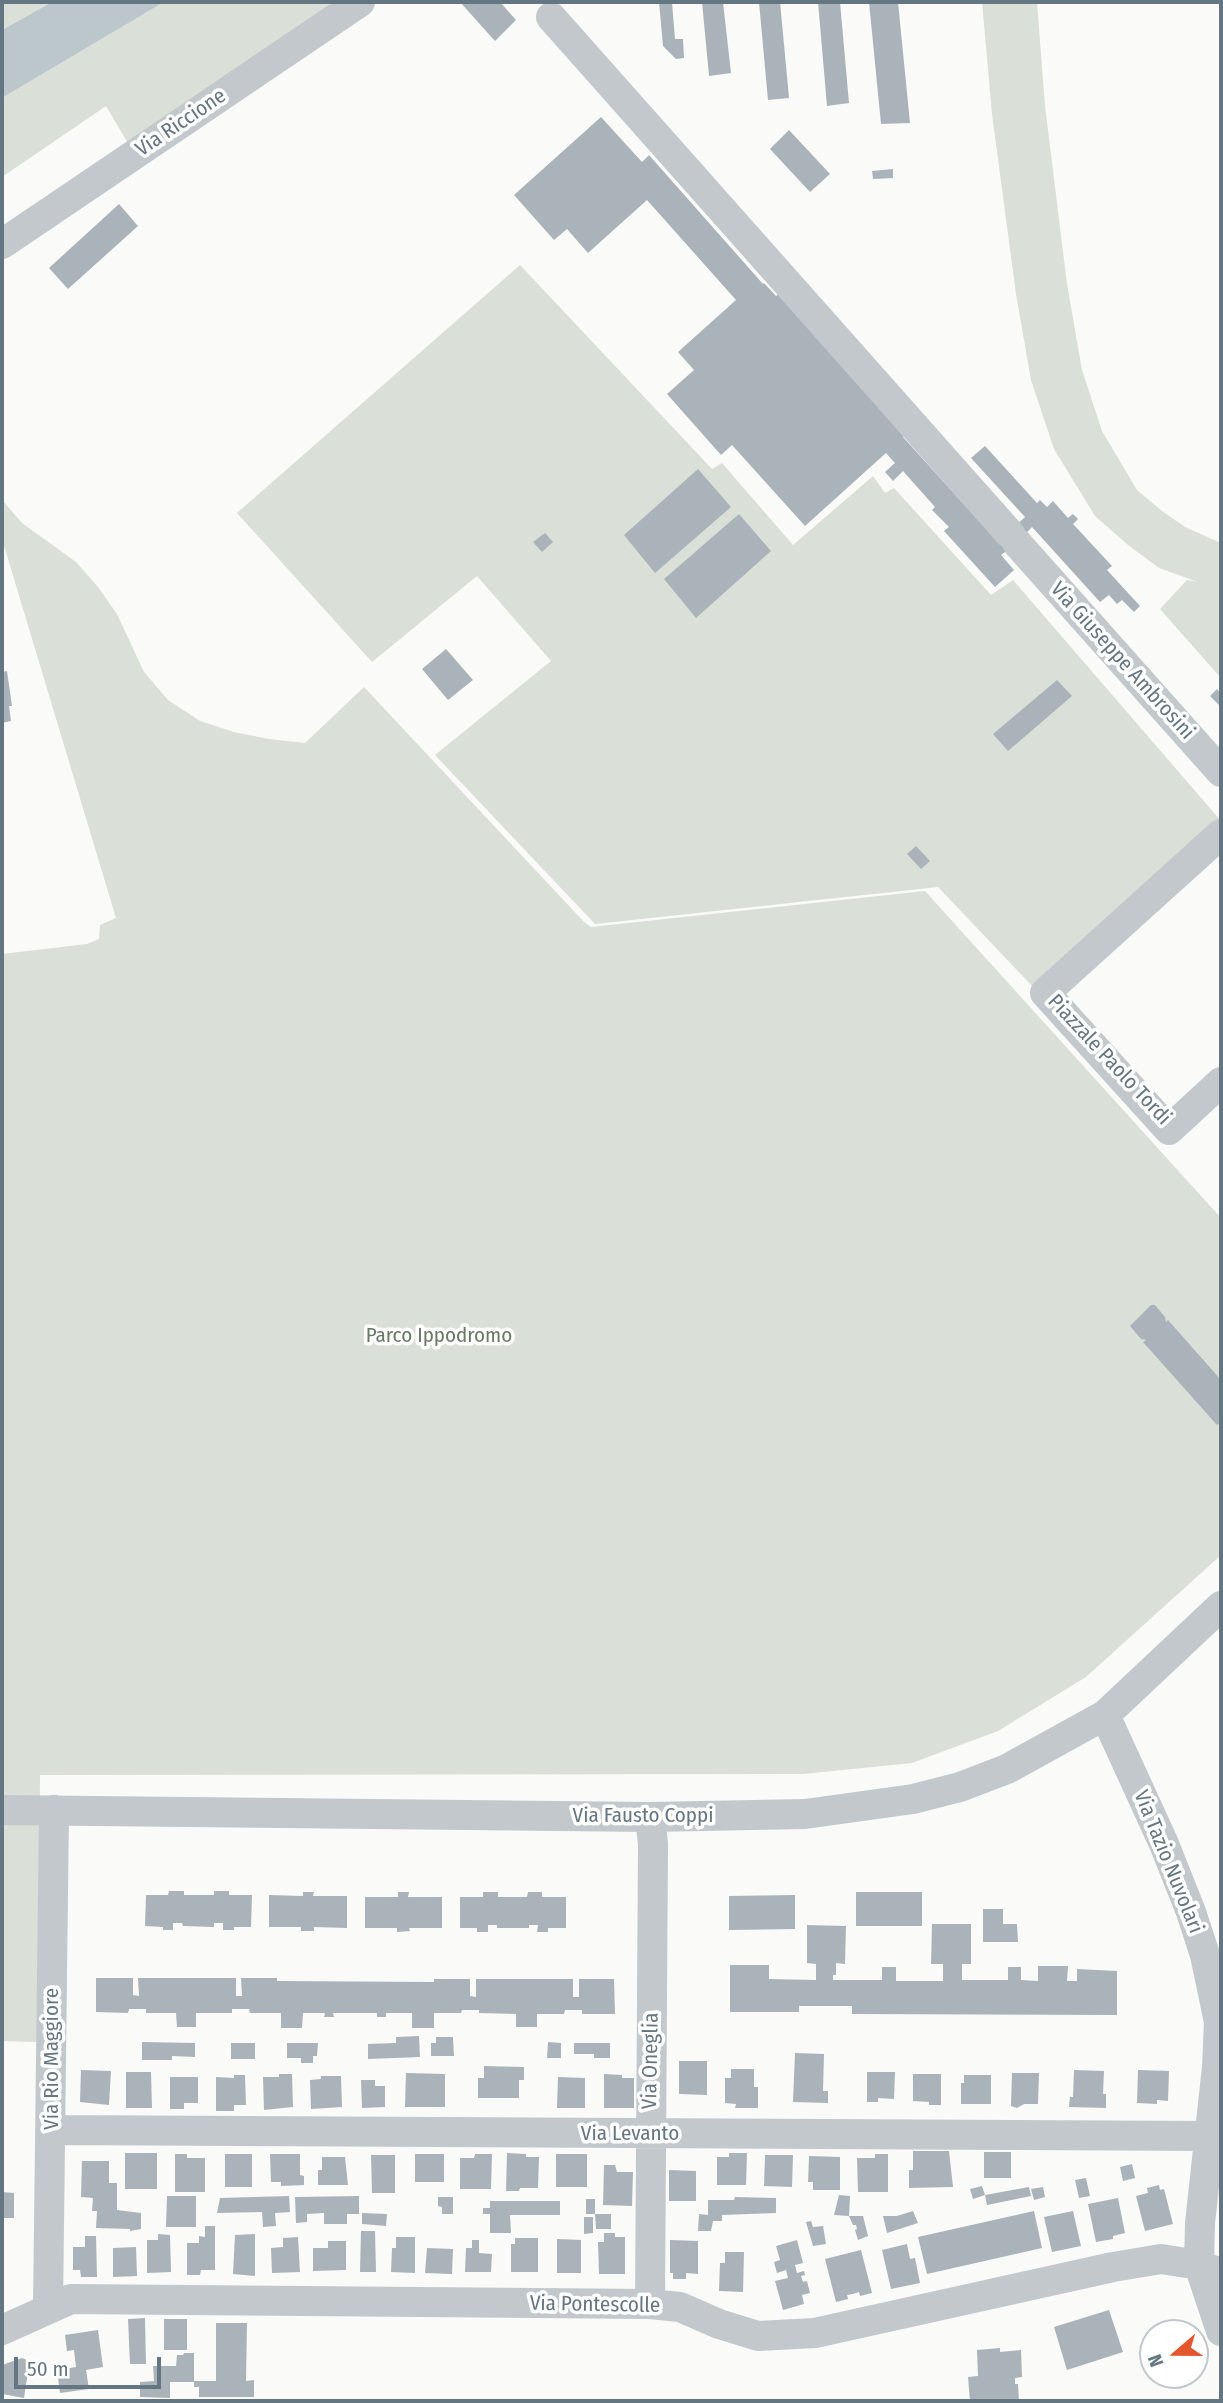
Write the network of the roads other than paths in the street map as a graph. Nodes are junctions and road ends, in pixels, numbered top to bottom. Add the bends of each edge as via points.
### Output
1 (360, 2) edge
2 (551, 17) dead end
3 (2, 244) edge
4 (1221, 772) edge
5 (1221, 834) edge
6 (1221, 1082) edge
7 (1221, 1606) edge
8 (1105, 1715) junction
9 (2, 1810) edge
10 (54, 1810) junction
11 (650, 1817) junction
12 (1219, 2065) edge
13 (52, 2130) junction
14 (651, 2134) junction
15 (1209, 2136) junction
16 (1210, 2269) edge
17 (650, 2304) junction
18 (48, 2308) junction
19 (2, 2330) edge
20 (1221, 2331) edge

1 - 3 street, Via Riccione
2 - 4 street, Via Giuseppe Ambrosini
5 - 6 street, Piazzale Paolo Tordi via 1045,993 1169,1130
7 - 8 street, Via Fausto Coppi
8 - 11 street, Via Fausto Coppi via 1007,1769 913,1799 805,1814
8 - 12 street, Via Tazio Nuvolari via 1164,1844 1199,1935 1219,2022
9 - 10 street, Via Fausto Coppi
10 - 11 street, Via Fausto Coppi
10 - 13 street, Via Rio Maggiore
11 - 14 street, Via Oneglia
12 - 15 street, Via Tazio Nuvolari
13 - 14 street, Via Levanto
13 - 18 street, Via Rio Maggiore
14 - 15 street, Via Levanto
14 - 17 street, Via Oneglia
15 - 16 street, Via Tazio Nuvolari
16 - 17 street, Via Pontescolle via 1160,2259 815,2333 758,2336 680,2307
16 - 20 street, Via Tazio Nuvolari via 1206,2293
17 - 18 street, Via Pontescolle via 71,2299
18 - 19 street, Via Pontescolle

